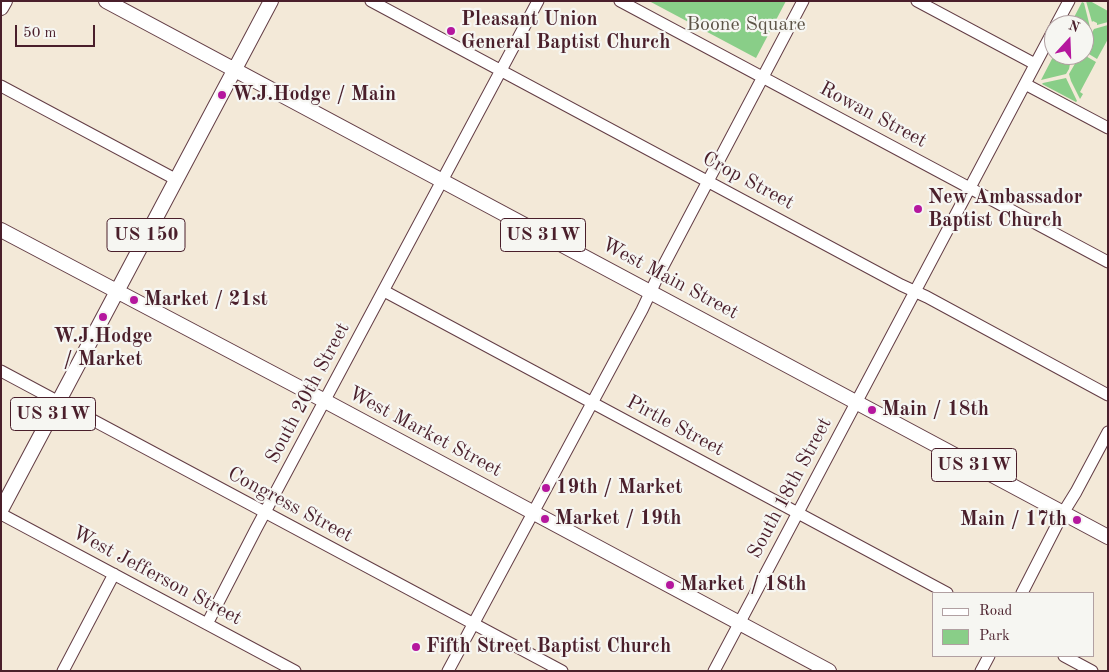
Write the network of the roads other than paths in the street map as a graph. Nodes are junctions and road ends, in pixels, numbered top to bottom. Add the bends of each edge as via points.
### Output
1 (5, 1) edge
2 (106, 1) edge
3 (271, 1) edge
4 (370, 1) edge
5 (538, 1) edge
6 (620, 1) edge
7 (803, 1) edge
8 (917, 1) edge
9 (1068, 1) edge
10 (1, 8) edge
11 (1061, 15) edge
12 (1044, 47) edge
13 (1035, 64) junction
14 (235, 69) junction
15 (500, 71) junction
16 (764, 77) junction
17 (1025, 84) junction
18 (1, 86) edge
19 (1108, 128) edge
20 (177, 180) junction
21 (442, 180) junction
22 (708, 181) junction
23 (970, 188) junction
24 (1, 230) edge
25 (1108, 262) edge
26 (116, 291) junction
27 (384, 291) junction
28 (650, 292) junction
29 (915, 292) junction
30 (1, 371) edge
31 (1108, 395) edge
32 (325, 401) junction
33 (59, 402) junction
34 (592, 402) junction
35 (857, 402) junction
36 (1108, 432) edge
37 (1, 512) edge
38 (266, 512) junction
39 (532, 513) junction
40 (798, 513) junction
41 (1063, 513) junction
42 (1108, 537) edge
43 (114, 574) junction
44 (945, 592) edge
45 (1023, 592) edge
46 (474, 623) junction
47 (740, 623) junction
48 (207, 624) junction
49 (988, 657) edge
50 (1066, 657) edge
51 (63, 671) edge
52 (295, 671) edge
53 (448, 671) edge
54 (562, 671) edge
55 (714, 671) edge
56 (830, 671) edge
57 (981, 671) edge
58 (1092, 671) edge

1 - 10 main road
2 - 14 main road, West Main Street / US 31W
3 - 14 main road, US 150
4 - 15 street, Crop Street
5 - 15 street, South 20th Street
6 - 16 street, Rowan Street
7 - 16 street
8 - 13 street
9 - 11 street
12 - 13 street, South 18th Street
13 - 17 street, South 18th Street
14 - 20 main road, US 150
14 - 21 main road, West Main Street / US 31W
15 - 21 street, South 20th Street
15 - 22 street, Crop Street
16 - 22 street
16 - 23 street, Rowan Street
17 - 19 street
17 - 23 street, South 18th Street
18 - 20 street
20 - 26 main road, US 150
21 - 27 street, South 20th Street
21 - 28 main road, West Main Street / US 31W
22 - 28 street
22 - 29 street, Crop Street
23 - 25 street, Rowan Street
23 - 29 street, South 18th Street
24 - 26 main road, West Market Street
26 - 32 main road, West Market Street
26 - 33 main road, US 31W
27 - 32 street, South 20th Street
27 - 34 street, Pirtle Street
28 - 34 street
28 - 35 main road, West Main Street / US 31W
29 - 31 street, Crop Street
29 - 35 street, South 18th Street
30 - 33 street, Congress Street
32 - 38 street, South 20th Street
32 - 39 main road, West Market Street
33 - 37 main road, US 31W
33 - 38 street, Congress Street
34 - 39 street
34 - 40 street, Pirtle Street
35 - 40 street, South 18th Street
35 - 41 main road, West Main Street / US 31W
36 - 41 street
37 - 43 street, West Jefferson Street
38 - 46 street, Congress Street
38 - 48 street, South 20th Street
39 - 46 street
39 - 47 main road, West Market Street
40 - 44 street, Pirtle Street
40 - 47 street, South 18th Street
41 - 42 main road, West Main Street / US 31W
41 - 45 street
43 - 48 street, West Jefferson Street
43 - 51 street
46 - 53 street
46 - 54 street, Congress Street
47 - 55 street, South 18th Street
47 - 56 main road, West Market Street
48 - 52 street, West Jefferson Street
49 - 57 street
50 - 58 street

